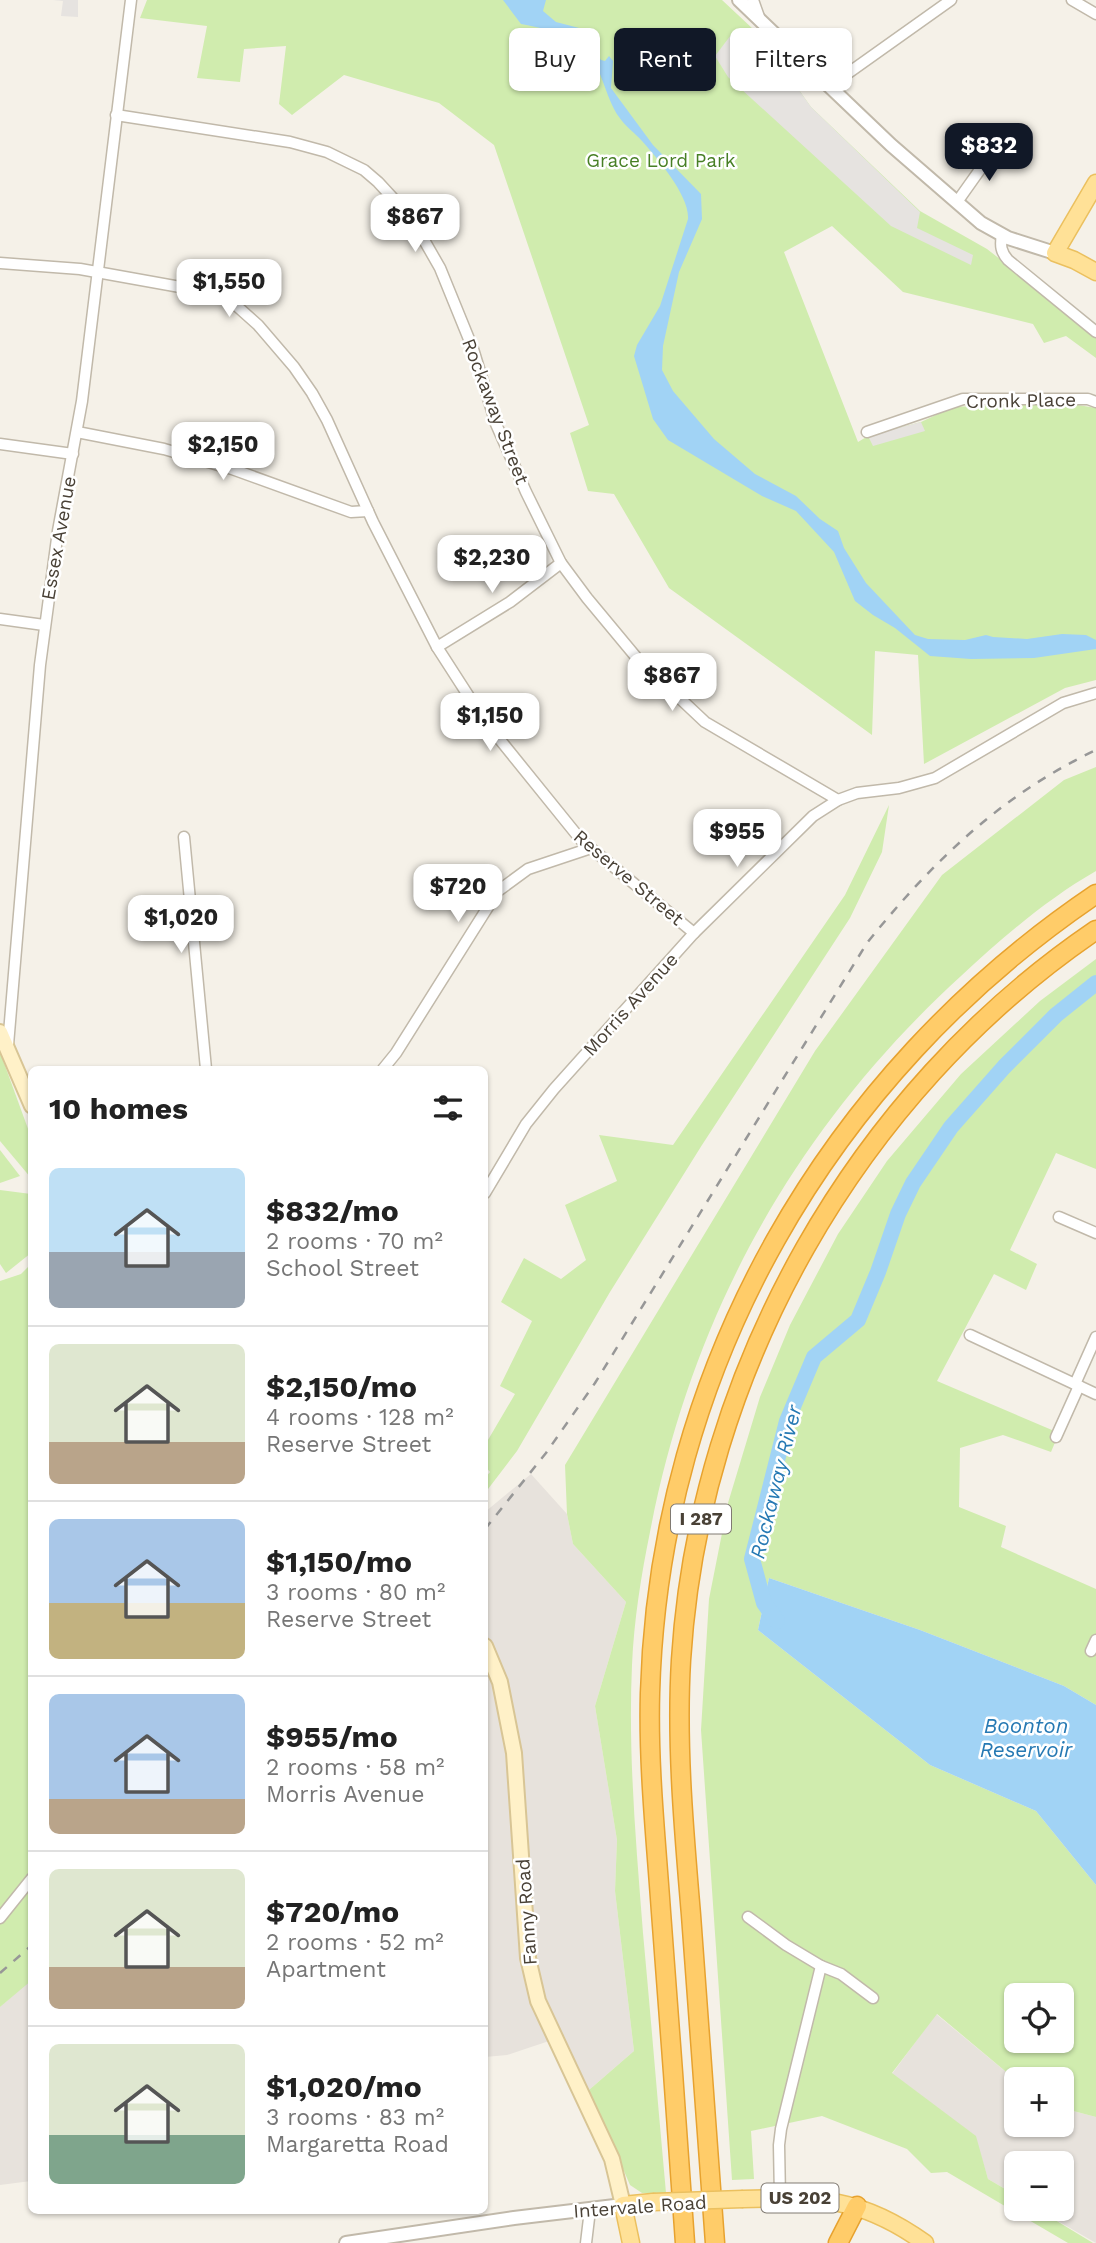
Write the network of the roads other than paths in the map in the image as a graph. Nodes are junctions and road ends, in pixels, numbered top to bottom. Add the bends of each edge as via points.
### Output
1 (131, 0) edge
2 (138, 0) edge
3 (739, 0) edge
4 (753, 0) edge
5 (951, 0) edge
6 (1072, 0) edge
7 (1096, 15) edge
8 (759, 18) junction
9 (128, 28) junction
10 (769, 28) edge
11 (852, 70) edge
12 (835, 91) edge
13 (116, 115) junction
14 (996, 147) dead end
15 (1096, 183) edge
16 (957, 202) junction
17 (1002, 235) junction
18 (1055, 253) junction
19 (0, 263) edge
20 (1096, 272) edge
21 (98, 273) junction
22 (1096, 332) edge
23 (1096, 402) edge
24 (76, 432) junction
25 (867, 432) dead end
26 (0, 444) edge
27 (73, 454) junction
28 (368, 511) junction
29 (561, 563) junction
30 (0, 619) edge
31 (44, 625) junction
32 (437, 647) junction
33 (1096, 693) edge
34 (838, 800) junction
35 (184, 837) dead end
36 (591, 848) junction
37 (1096, 881) edge
38 (1096, 894) edge
39 (1096, 930) edge
40 (694, 933) junction
41 (0, 1032) edge
42 (8, 1051) junction
43 (206, 1066) edge
44 (385, 1066) edge
45 (28, 1097) edge
46 (872, 1097) junction
47 (488, 1188) edge
48 (1059, 1217) dead end
49 (1096, 1233) edge
50 (970, 1335) dead end
51 (1096, 1337) edge
52 (1077, 1385) junction
53 (1096, 1394) edge
54 (1056, 1437) dead end
55 (1096, 1640) edge
56 (1091, 1651) dead end
57 (488, 1653) edge
58 (28, 1883) edge
59 (748, 1917) dead end
60 (0, 1918) edge
61 (821, 1966) junction
62 (873, 1998) dead end
63 (780, 2198) junction
64 (623, 2205) junction
65 (857, 2206) junction
66 (590, 2210) junction
67 (373, 2241) edge
68 (346, 2243) edge
69 (586, 2243) edge
70 (631, 2243) edge
71 (685, 2243) edge
72 (715, 2243) edge
73 (838, 2243) edge
74 (925, 2243) edge

1 - 9 street, Essex Avenue
2 - 9 street, Essex Avenue
3 - 8 street
4 - 8 street
5 - 11 street
6 - 7 street
8 - 10 street
9 - 13 street, Essex Avenue
12 - 16 street
13 - 21 street, Essex Avenue
13 - 29 street, Rockaway Street via 327,152 364,170 387,191 412,219 440,268 473,349 496,424
14 - 16 street
15 - 18 main road
16 - 17 street
17 - 18 street
17 - 22 street via 1000,244 1008,260
18 - 20 main road
19 - 21 street, Reserve Street
21 - 24 street, Essex Avenue
21 - 28 street, Reserve Street via 219,294 240,307 275,343 312,393
23 - 25 street, Cronk Place via 963,399
24 - 27 street, Essex Avenue
24 - 28 street via 164,449 351,512
26 - 27 street
27 - 31 street, Essex Avenue
28 - 32 street, Reserve Street
29 - 32 street via 510,603
29 - 34 street, Rockaway Street via 636,657 705,722
30 - 31 street
31 - 42 street, Essex Avenue
32 - 36 street, Reserve Street via 490,728
33 - 34 street, Morris Avenue via 1063,703 935,778
34 - 40 street, Morris Avenue via 813,816
35 - 43 street
36 - 40 street, Reserve Street
36 - 44 street via 527,869 498,891
37 - 46 highway via 1011,944 955,995
38 - 46 highway, I 287 via 982,982
39 - 72 highway, I 287 via 1010,996 962,1042 902,1107 855,1168 772,1311 745,1372 717,1456 692,1562 680,1695 682,1795
40 - 47 street, Morris Avenue via 537,1110
41 - 42 main road
42 - 45 main road
46 - 71 highway, I 287 via 806,1189 745,1299 695,1425 663,1558 652,1660 651,1762
48 - 49 street
50 - 52 street
51 - 52 street
52 - 53 street
52 - 54 street
55 - 56 street
57 - 64 main road, Fanny Road via 500,1682 512,1742 532,1980 612,2159
58 - 60 street
59 - 61 street
61 - 62 street via 841,1974
61 - 63 street via 781,2129
63 - 64 main road, Intervale Road / US 202, bridge
63 - 65 main road, Intervale Road / US 202
64 - 66 street, Intervale Road
64 - 70 main road
65 - 73 highway
65 - 74 main road, Intervale Road / US 202
66 - 67 street, Intervale Road
66 - 69 street
67 - 68 street, Intervale Road

